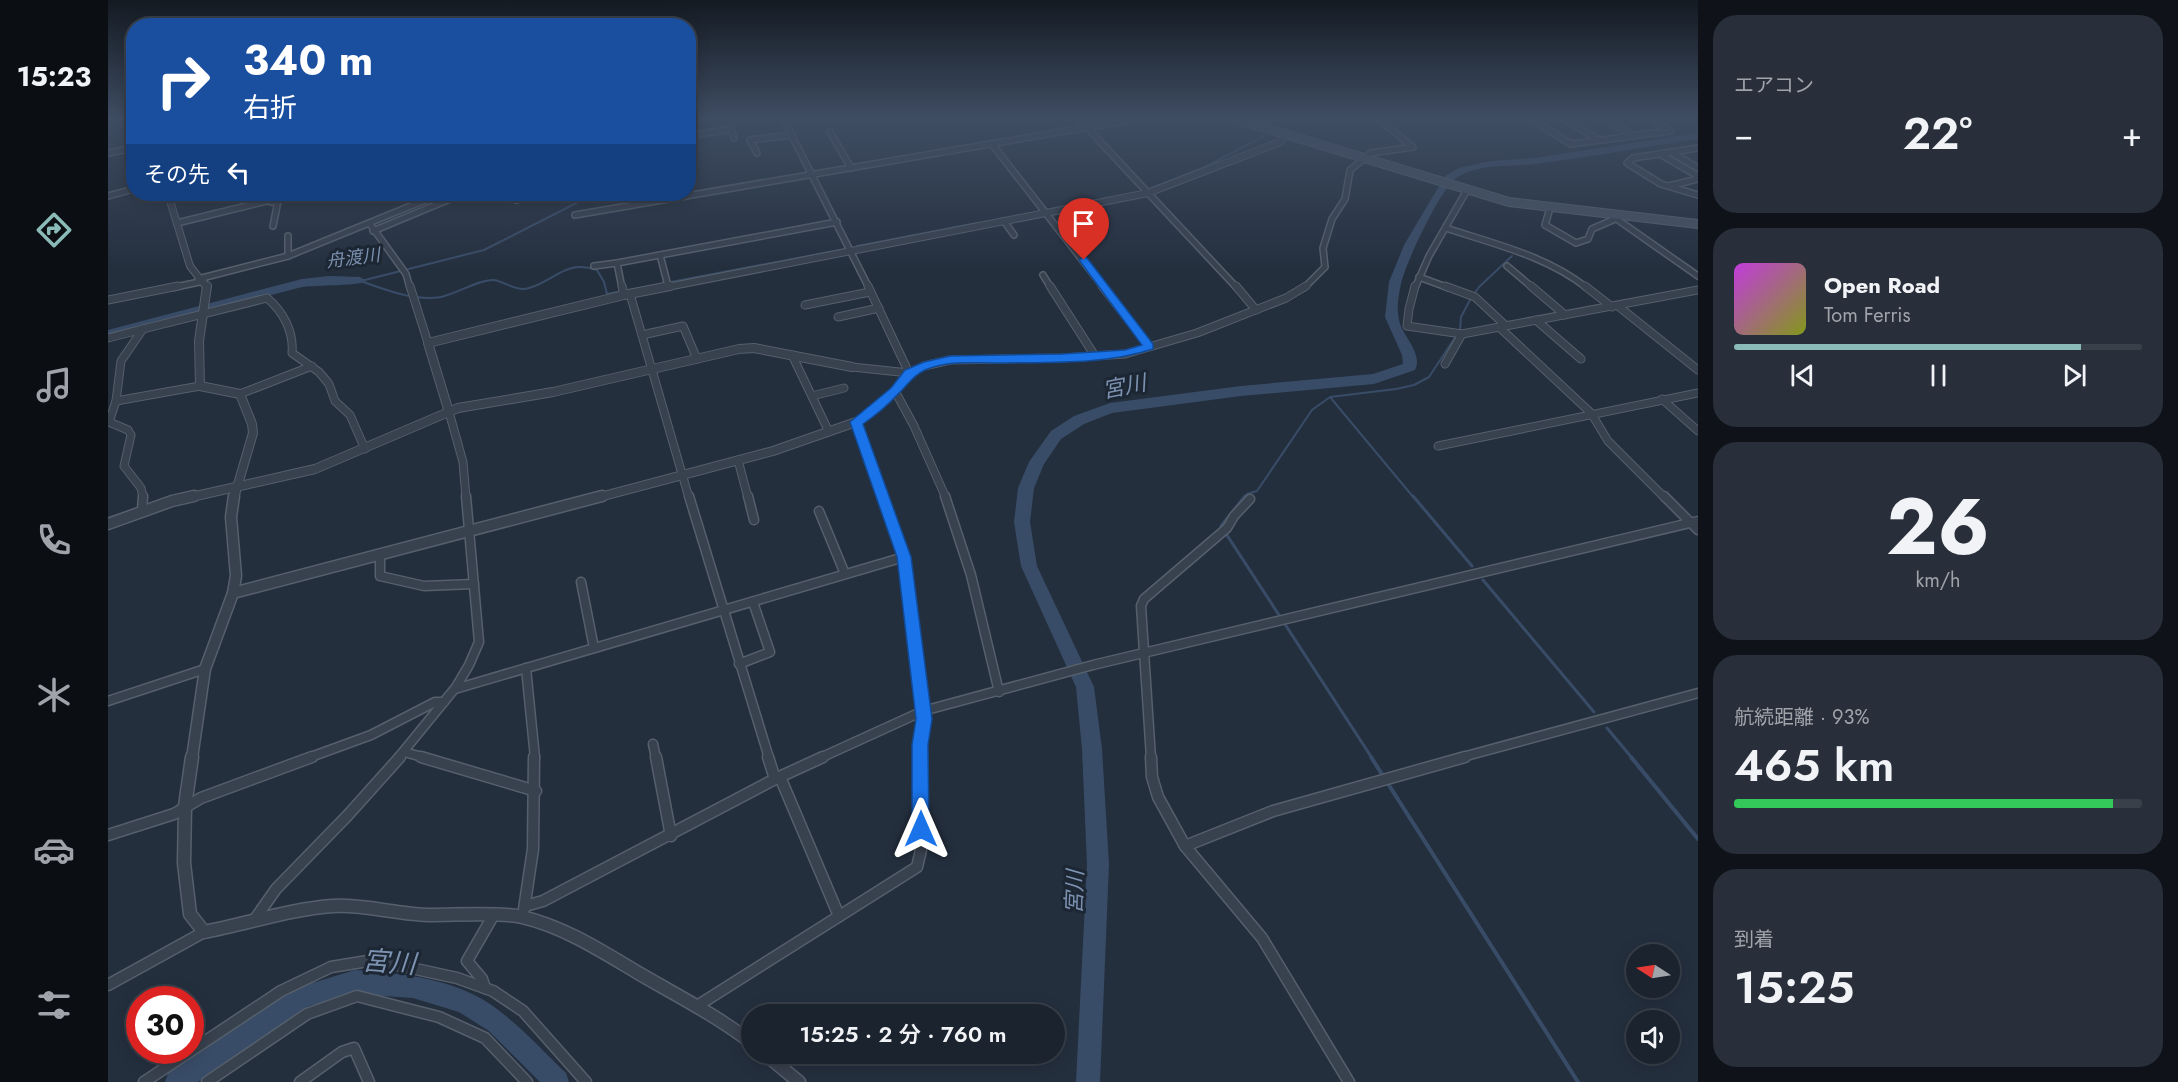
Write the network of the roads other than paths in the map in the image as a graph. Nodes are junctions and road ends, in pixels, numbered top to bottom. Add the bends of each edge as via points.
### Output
1 (809, 168) edge
2 (848, 168) edge
3 (1012, 168) edge
4 (1126, 168) edge
5 (1212, 168) edge
6 (1352, 168) edge
7 (1397, 168) edge
8 (1637, 168) edge
9 (1684, 168) edge
10 (812, 174) junction
11 (1698, 177) edge
12 (1667, 186) junction
13 (1467, 190) junction
14 (126, 191) edge
15 (1149, 193) junction
16 (696, 194) edge
17 (1698, 195) edge
18 (108, 196) edge
19 (170, 201) edge
20 (267, 201) edge
21 (278, 201) edge
22 (424, 201) edge
23 (445, 201) edge
24 (656, 201) edge
25 (1550, 208) junction
26 (1047, 213) junction
27 (575, 215) dead end
28 (1613, 217) junction
29 (1004, 221) junction
30 (837, 222) junction
31 (177, 223) junction
32 (370, 224) junction
33 (1698, 224) edge
34 (273, 226) dead end
35 (1446, 228) junction
36 (373, 231) junction
37 (1014, 235) dead end
38 (288, 236) dead end
39 (851, 250) junction
40 (660, 255) junction
41 (288, 256) junction
42 (616, 263) junction
43 (594, 266) dead end
44 (1507, 266) dead end
45 (1043, 275) dead end
46 (1698, 276) edge
47 (1419, 277) junction
48 (201, 280) junction
49 (668, 286) junction
50 (1698, 290) edge
51 (870, 292) junction
52 (627, 294) junction
53 (108, 300) edge
54 (805, 304) dead end
55 (1615, 306) junction
56 (879, 308) junction
57 (1256, 310) junction
58 (203, 313) junction
59 (1564, 315) junction
60 (838, 317) dead end
61 (1536, 320) junction
62 (1502, 326) junction
63 (143, 329) junction
64 (1462, 334) junction
65 (642, 335) junction
66 (108, 338) edge
67 (428, 343) junction
68 (1149, 346) junction
69 (792, 354) junction
70 (1095, 356) junction
71 (697, 359) junction
72 (1581, 359) dead end
73 (1445, 364) dead end
74 (312, 366) junction
75 (852, 367) joint
76 (652, 369) junction
77 (1698, 370) edge
78 (909, 373) junction
79 (200, 386) junction
80 (844, 388) dead end
81 (895, 391) junction
82 (1698, 393) edge
83 (240, 394) junction
84 (812, 396) junction
85 (1662, 399) junction
86 (116, 401) junction
87 (449, 412) junction
88 (1591, 413) junction
89 (109, 418) edge
90 (856, 422) junction
91 (1698, 431) edge
92 (829, 432) junction
93 (1438, 446) dead end
94 (364, 448) junction
95 (738, 460) junction
96 (682, 475) junction
97 (236, 486) junction
98 (1250, 499) dead end
99 (142, 510) junction
100 (819, 511) dead end
101 (754, 520) dead end
102 (1694, 522) edge
103 (108, 524) edge
104 (1698, 530) edge
105 (470, 531) junction
106 (380, 555) junction
107 (904, 557) junction
108 (845, 574) junction
109 (580, 582) dead end
110 (474, 584) junction
111 (233, 593) junction
112 (753, 602) junction
113 (722, 611) junction
114 (594, 648) junction
115 (1144, 653) junction
116 (739, 664) junction
117 (526, 668) junction
118 (205, 669) junction
119 (455, 689) junction
120 (999, 692) junction
121 (1698, 693) edge
122 (108, 701) edge
123 (444, 702) junction
124 (923, 711) junction
125 (653, 744) dead end
126 (404, 752) junction
127 (778, 778) junction
128 (536, 792) junction
129 (185, 806) junction
130 (108, 835) edge
131 (671, 836) junction
132 (1185, 846) junction
133 (523, 911) junction
134 (493, 916) junction
135 (839, 916) junction
136 (255, 919) junction
137 (204, 932) junction
138 (108, 985) edge
139 (485, 988) junction
140 (697, 1006) junction
141 (741, 1035) edge
142 (777, 1064) edge
143 (144, 1082) edge
144 (207, 1082) edge
145 (300, 1082) edge
146 (369, 1082) edge
147 (527, 1082) edge
148 (586, 1082) edge
149 (799, 1082) edge
150 (1349, 1082) edge

1 - 10 street
2 - 10 street
3 - 26 street
4 - 15 street
5 - 15 street
6 - 57 street via 1345,200 1332,219 1323,248 1322,272 1303,289
7 - 13 main road
8 - 12 street
9 - 11 street
10 - 16 street
10 - 30 street
11 - 12 street
12 - 17 street
13 - 25 main road
13 - 35 street
14 - 18 street
15 - 26 street
15 - 57 street
19 - 31 street
20 - 31 street
21 - 34 street
22 - 32 street
23 - 36 street
24 - 27 street
25 - 28 main road
25 - 28 street via 1545,225 1576,243
26 - 29 street
26 - 68 street
28 - 33 main road
28 - 46 street
29 - 37 street
29 - 39 street
30 - 39 street
30 - 40 street
31 - 48 street via 190,266
32 - 36 street
32 - 41 street
35 - 47 street
35 - 55 street via 1540,260 1570,274
36 - 67 street via 404,271
38 - 41 street
39 - 49 street
39 - 51 street
40 - 42 street
40 - 49 street
41 - 48 street
42 - 43 street
42 - 52 street
44 - 59 street
45 - 70 street
47 - 62 street via 1475,297
47 - 64 street via 1407,326
48 - 53 street
48 - 58 street via 207,285
49 - 52 street
50 - 55 street
51 - 54 street
51 - 56 street
52 - 65 street
52 - 67 street
55 - 59 street
55 - 77 street
56 - 60 street
56 - 78 street
57 - 68 street
58 - 63 street
58 - 74 street via 267,298 293,338 292,353
58 - 79 street
59 - 61 street
61 - 62 street
61 - 72 street
62 - 64 street
62 - 88 street
63 - 66 street
63 - 86 street via 121,361
64 - 73 street
65 - 71 street via 683,326
65 - 76 street
67 - 87 street
68 - 70 street via 1125,354
69 - 71 street via 754,348
69 - 75 street
69 - 84 street
70 - 78 street via 950,360
71 - 76 street
74 - 83 street
74 - 94 street via 350,415
75 - 78 street
76 - 87 street
76 - 96 street
78 - 81 street
79 - 83 street
79 - 86 street
80 - 84 street
81 - 90 street
81 - 120 street via 908,412 951,514 985,621
82 - 85 street
83 - 97 street via 253,434
84 - 92 street
85 - 88 street
85 - 91 street
86 - 89 street
87 - 94 street
87 - 105 street via 464,462
88 - 93 street
88 - 102 street via 1608,441
89 - 99 street via 112,426 128,430 131,435 124,466 140,483 144,495
90 - 92 street
90 - 107 street
92 - 95 street
94 - 97 street via 315,469
95 - 96 street
95 - 101 street
96 - 105 street
96 - 113 street
97 - 99 street
97 - 111 street via 231,517 236,576
98 - 115 street via 1227,528 1144,599
99 - 103 street
100 - 108 street
102 - 104 street
102 - 115 street
105 - 106 street
105 - 110 street
106 - 110 street via 380,576 424,586
106 - 111 street
107 - 108 street
107 - 124 street
108 - 112 street
109 - 114 street
110 - 119 street via 479,642
111 - 118 street
112 - 113 street
112 - 116 street via 770,652
113 - 114 street
113 - 116 street
114 - 117 street
115 - 120 street
115 - 132 street via 1152,777 1158,797
116 - 127 street
117 - 119 street
117 - 128 street
118 - 122 street
118 - 129 street
119 - 123 street
120 - 124 street
121 - 132 street via 1319,797
123 - 126 street
123 - 129 street via 435,702 371,735
124 - 127 street
124 - 135 street via 921,850 917,867
125 - 131 street
126 - 128 street
126 - 136 street via 270,896
127 - 131 street
127 - 135 street
128 - 133 street via 533,849
129 - 130 street via 174,814
129 - 137 street via 184,863 190,914
131 - 133 street
132 - 150 street via 1262,938
133 - 134 street
133 - 140 street
134 - 136 street via 405,915 333,906
134 - 139 street via 468,961
135 - 140 street
136 - 137 street
137 - 138 street
139 - 143 street via 374,960 331,967 281,991
139 - 148 street via 523,1011
140 - 141 street
142 - 149 street
144 - 147 street via 307,1014 357,996 439,1017 485,1038
145 - 146 street via 342,1052 354,1048

